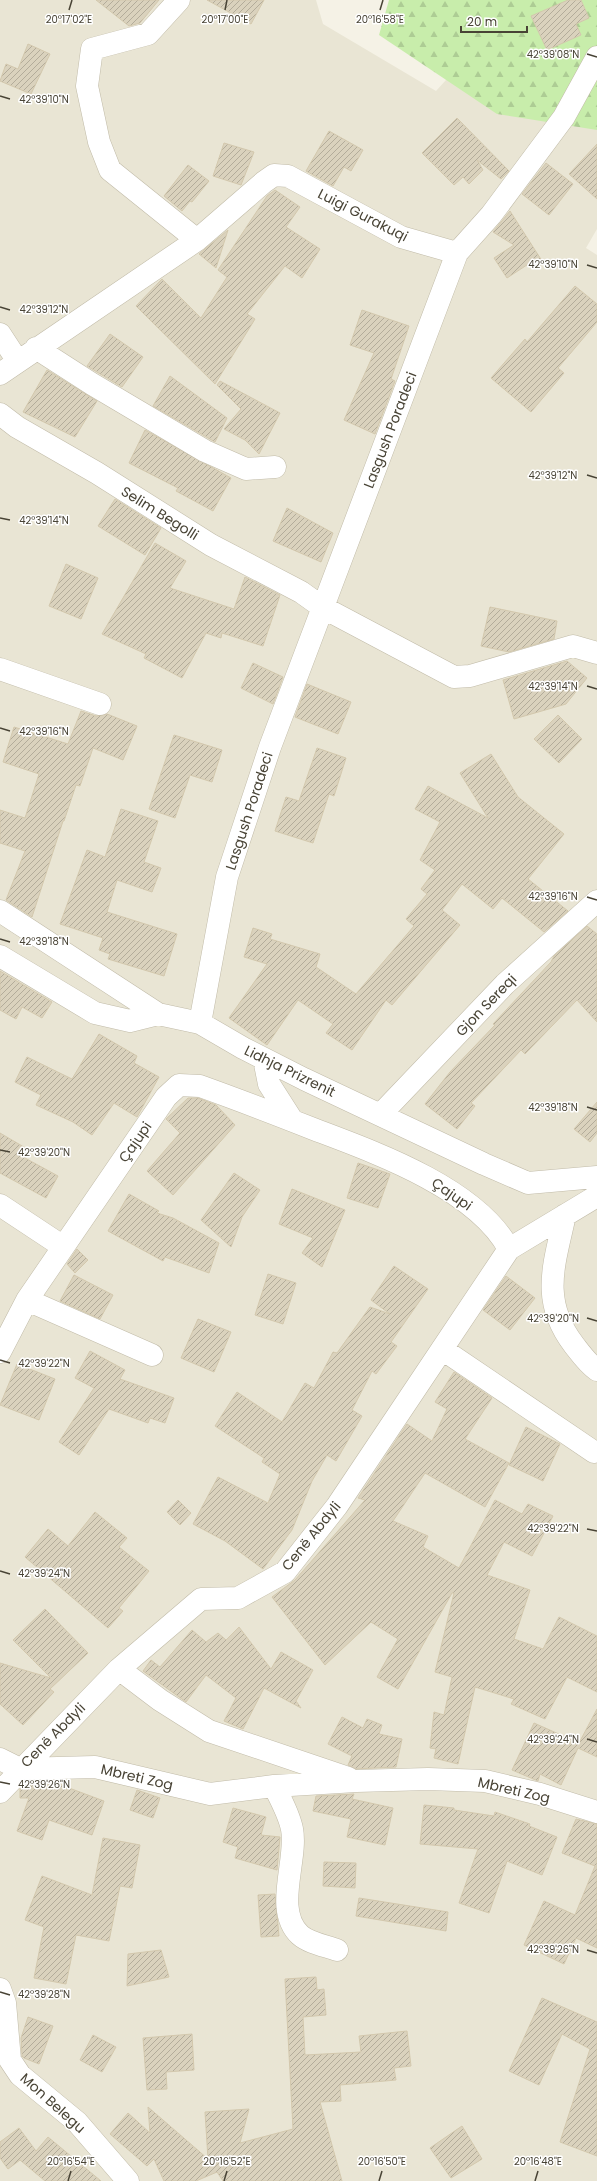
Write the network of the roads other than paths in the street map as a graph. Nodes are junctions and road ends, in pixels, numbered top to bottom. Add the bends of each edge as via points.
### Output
1 (179, 0) edge
2 (597, 58) edge
3 (197, 240) junction
4 (457, 252) junction
5 (0, 334) edge
6 (36, 348) junction
7 (18, 360) junction
8 (0, 374) edge
9 (0, 414) edge
10 (275, 467) dead end
11 (322, 607) junction
12 (597, 652) edge
13 (0, 669) edge
14 (100, 704) dead end
15 (597, 901) edge
16 (0, 911) edge
17 (0, 956) edge
18 (158, 1014) junction
19 (200, 1023) junction
20 (264, 1059) junction
21 (381, 1114) junction
22 (292, 1120) junction
23 (597, 1177) edge
24 (597, 1196) edge
25 (0, 1205) edge
26 (565, 1215) junction
27 (62, 1246) junction
28 (509, 1249) junction
29 (27, 1300) junction
30 (442, 1349) junction
31 (0, 1352) edge
32 (152, 1355) dead end
33 (597, 1370) edge
34 (594, 1452) dead end
35 (119, 1669) junction
36 (0, 1759) edge
37 (20, 1769) junction
38 (356, 1781) junction
39 (274, 1786) junction
40 (0, 1792) edge
41 (597, 1812) edge
42 (337, 1950) dead end
43 (0, 1989) edge
44 (128, 2181) edge

1 - 3 street via 148,34 92,49 87,86 99,142 110,170
2 - 4 street via 564,117 491,215
3 - 4 street, Luigi Gurakuqi via 274,175 288,176 401,237
3 - 6 street, Luigi Gurakuqi
4 - 11 street, Lasgush Poradeci
5 - 7 street
6 - 7 street, Luigi Gurakuqi
6 - 10 street via 204,451 246,469
7 - 8 street, Luigi Gurakuqi
9 - 11 street, Selim Begolli via 17,427 211,545 301,592
11 - 12 street via 454,677 470,676 574,646
11 - 19 street, Lasgush Poradeci via 270,747 227,877
13 - 14 street
15 - 21 street, Gjon Sereqi via 505,984
16 - 18 street, Lidhja Prizrenit
17 - 18 street via 95,1013 130,1020
18 - 19 street, Lidhja Prizrenit
19 - 20 street, Lidhja Prizrenit
20 - 21 street, Lidhja Prizrenit
20 - 22 street via 269,1084
21 - 23 street, Lidhja Prizrenit via 528,1183
22 - 27 street, Çajupi via 200,1086 179,1085 166,1097
22 - 28 street, Çajupi via 377,1153 428,1177 480,1213 503,1237
24 - 26 street
25 - 27 street
26 - 28 street, Cenë Abdyli
26 - 33 street via 553,1269 553,1303 567,1336
27 - 29 street, Çajupi
28 - 30 street, Cenë Abdyli
29 - 31 street, Çajupi
29 - 32 street
30 - 34 street
30 - 35 street, Cenë Abdyli via 337,1506 285,1572 238,1598 201,1599
35 - 37 street, Cenë Abdyli
35 - 38 street, Mbreti Zog via 160,1700 209,1731
36 - 37 street, Mbreti Zog
37 - 39 street, Mbreti Zog via 95,1768 210,1794
37 - 40 street, Cenë Abdyli
38 - 39 street, Mbreti Zog
38 - 41 street, Mbreti Zog via 485,1781 540,1794
39 - 42 street via 286,1809 292,1829 288,1908 290,1920 300,1936
43 - 44 street, Mon Belegu via 5,2003 10,2060 20,2075 77,2122

